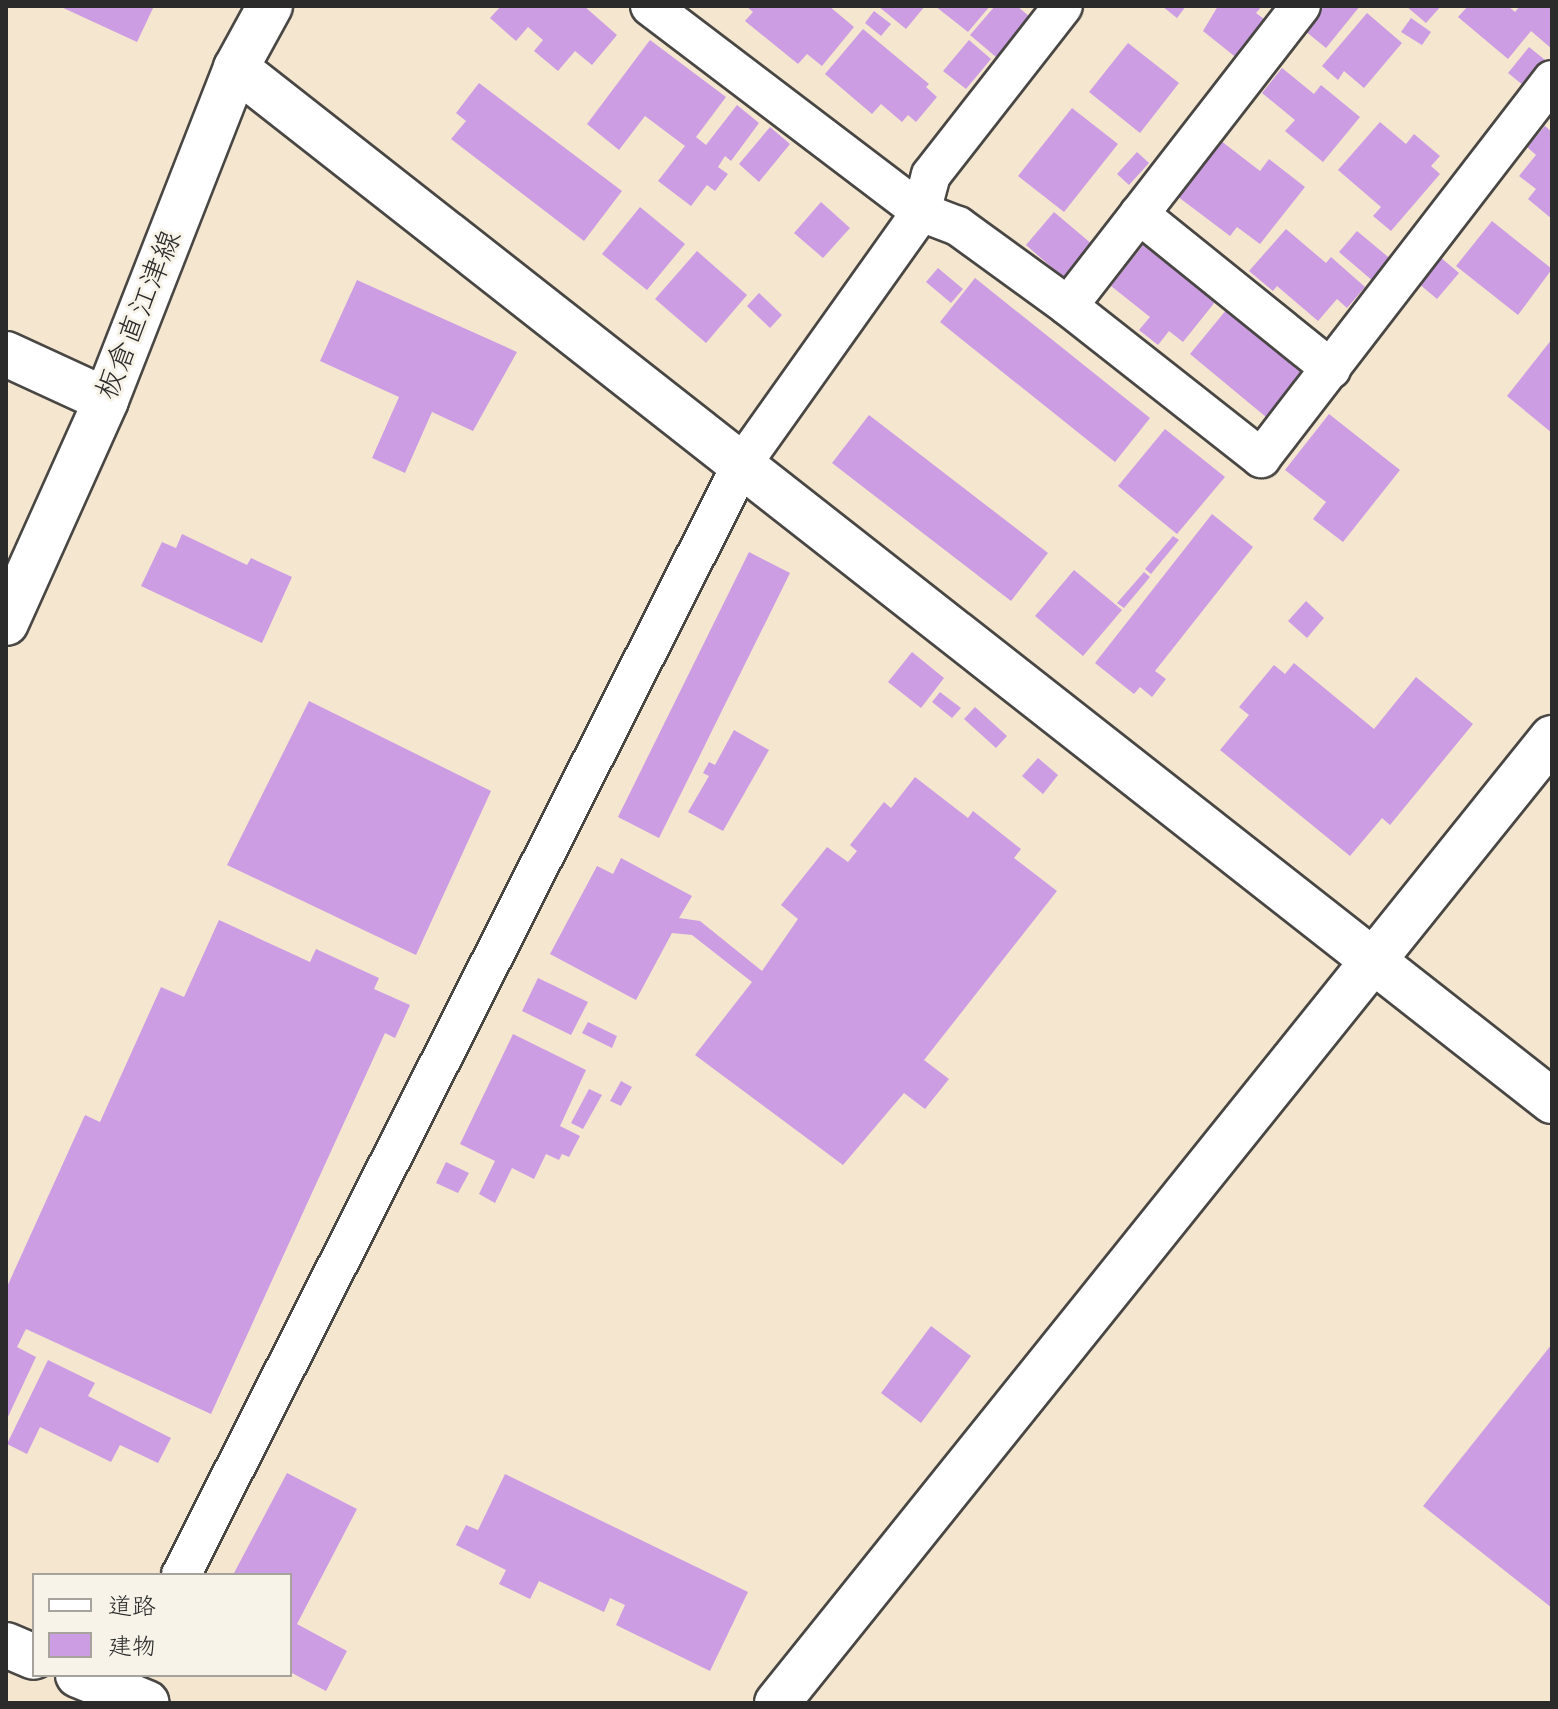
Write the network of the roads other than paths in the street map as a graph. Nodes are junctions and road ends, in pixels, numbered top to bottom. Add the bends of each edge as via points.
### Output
1 (270, 6) edge
2 (1063, 6) edge
3 (1301, 6) edge
4 (673, 13) edge
5 (236, 68) junction
6 (1552, 80) edge
7 (921, 212) junction
8 (1139, 214) junction
9 (1068, 306) junction
10 (6, 354) edge
11 (1331, 369) junction
12 (106, 400) junction
13 (742, 464) junction
14 (6, 623) edge
15 (1552, 738) edge
16 (1373, 964) junction
17 (1552, 1101) edge
18 (182, 1573) edge
19 (6, 1645) edge
20 (32, 1656) edge
21 (85, 1677) edge
22 (133, 1690) edge
23 (777, 1703) edge

1 - 5 street, 板倉直江津線
2 - 7 street via 931,175
3 - 8 street
4 - 7 street
5 - 12 street, 板倉直江津線
5 - 13 street
6 - 11 street
7 - 9 street via 958,226
7 - 13 street
8 - 9 street
8 - 11 street
9 - 11 street via 1261,458
10 - 12 street
12 - 14 street, 板倉直江津線
13 - 16 street
13 - 18 street
15 - 16 street
16 - 17 street
16 - 23 street
19 - 20 street
21 - 22 street

